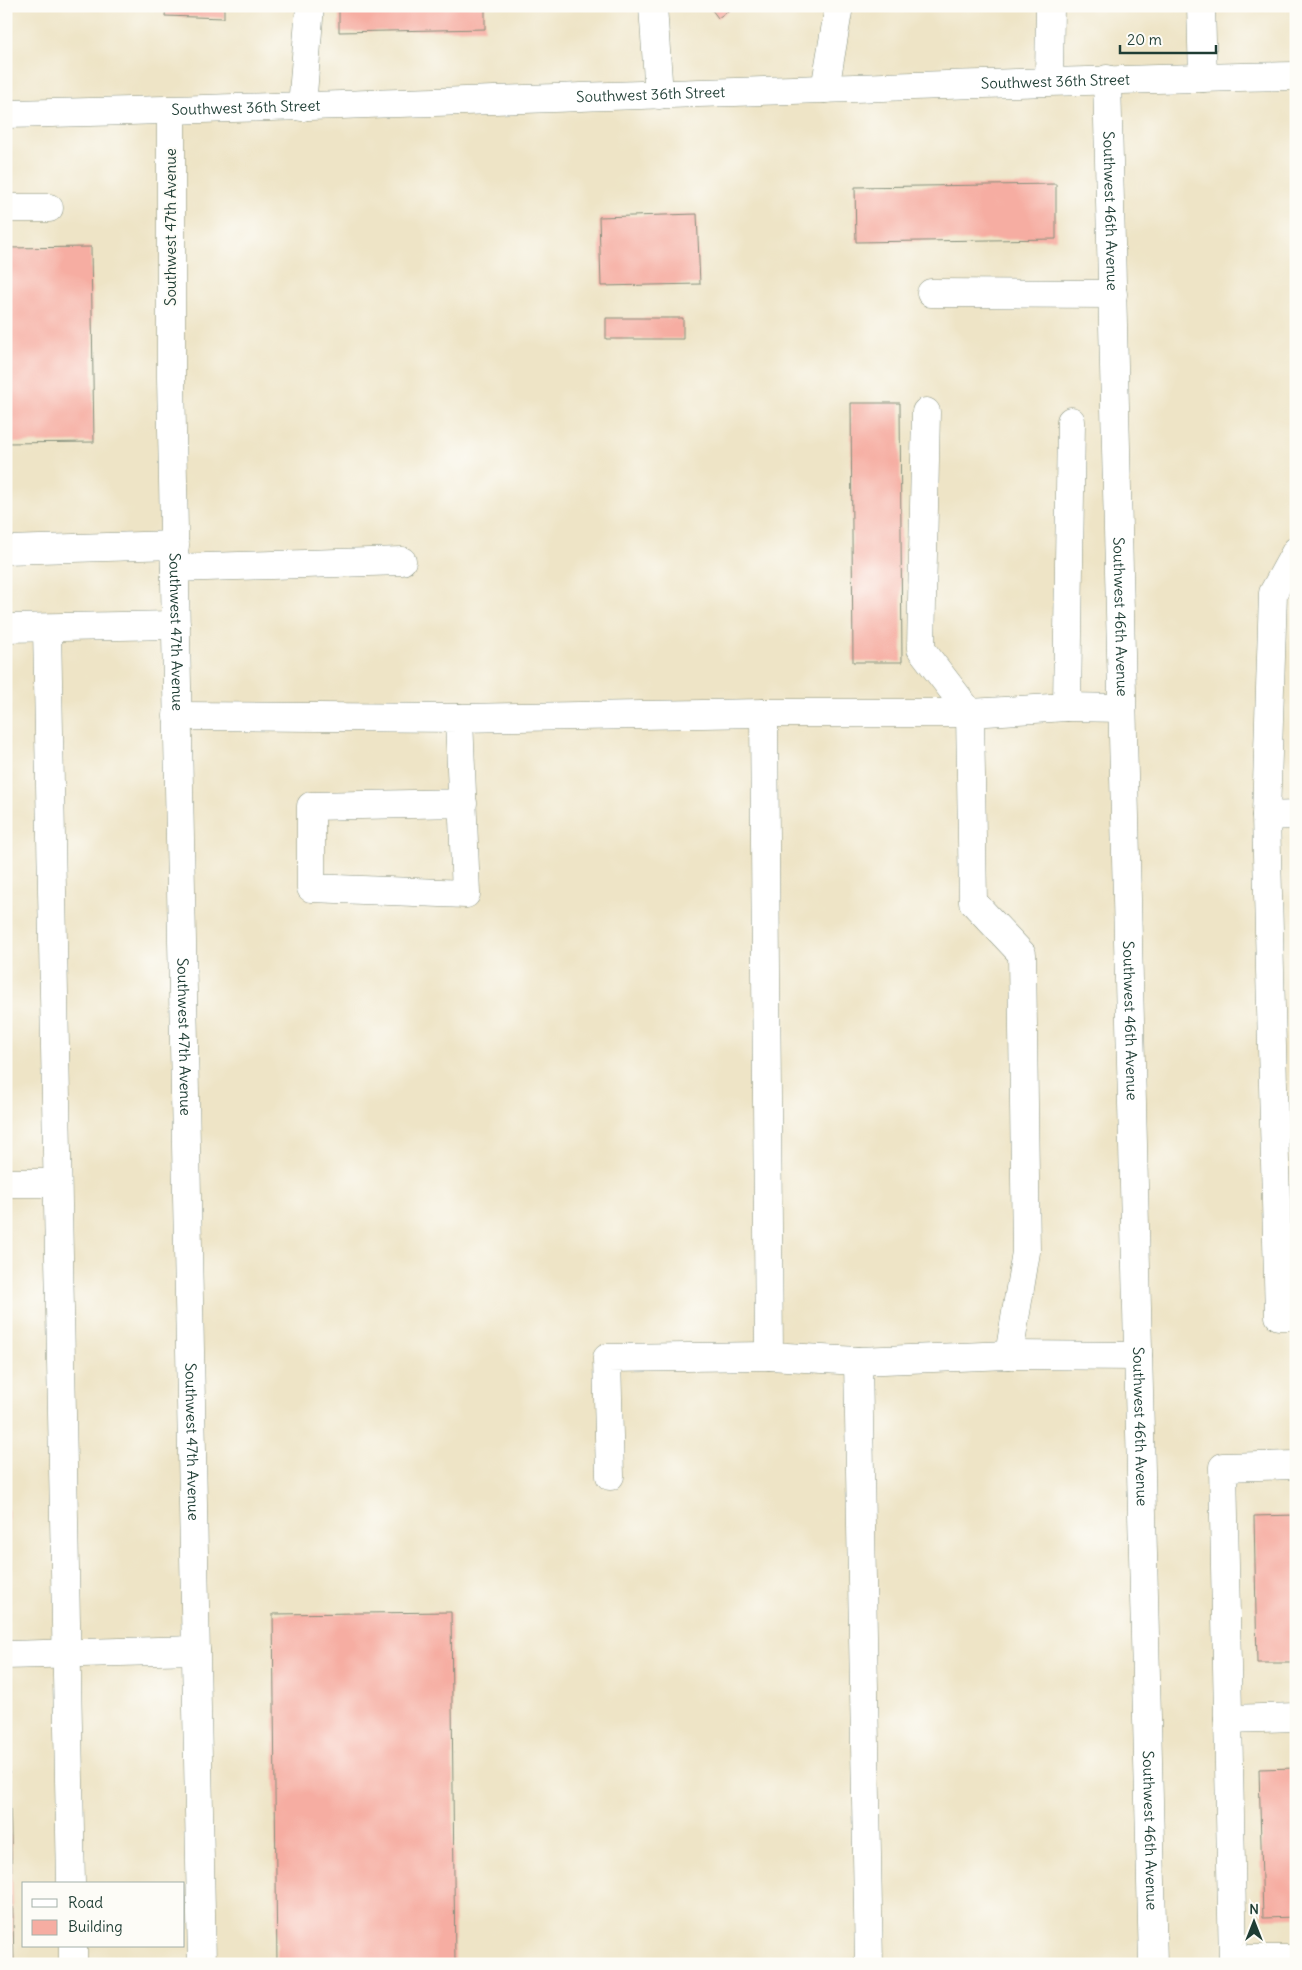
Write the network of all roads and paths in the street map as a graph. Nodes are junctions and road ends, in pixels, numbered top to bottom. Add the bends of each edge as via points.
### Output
1 (310, 6) edge
2 (653, 6) edge
3 (839, 6) edge
4 (1050, 6) edge
5 (1202, 6) edge
6 (1296, 76) edge
7 (1203, 78) junction
8 (1107, 79) junction
9 (1049, 81) junction
10 (824, 90) junction
11 (659, 95) junction
12 (302, 106) junction
13 (171, 111) junction
14 (6, 114) edge
15 (6, 208) edge
16 (49, 208) dead end
17 (931, 293) dead end
18 (1113, 294) junction
19 (926, 412) dead end
20 (1071, 421) dead end
21 (6, 550) edge
22 (1296, 551) edge
23 (175, 557) junction
24 (402, 561) dead end
25 (176, 626) junction
26 (6, 628) edge
27 (47, 628) junction
28 (1067, 707) junction
29 (1122, 708) junction
30 (764, 712) junction
31 (970, 713) junction
32 (178, 716) junction
33 (459, 718) junction
34 (463, 803) junction
35 (1296, 815) edge
36 (1266, 816) junction
37 (57, 1183) junction
38 (6, 1184) edge
39 (1296, 1316) edge
40 (1009, 1355) junction
41 (769, 1356) junction
42 (1138, 1356) junction
43 (858, 1361) junction
44 (1296, 1466) edge
45 (610, 1476) dead end
46 (196, 1650) junction
47 (66, 1654) junction
48 (6, 1655) edge
49 (1296, 1718) edge
50 (1228, 1720) junction
51 (71, 1882) edge
52 (73, 1948) edge
53 (1296, 1959) edge
54 (1233, 1961) edge
55 (73, 1964) edge
56 (202, 1964) edge
57 (868, 1964) edge
58 (1153, 1964) edge

1 - 12 street
2 - 11 street
3 - 10 street
4 - 9 street
5 - 7 street
6 - 7 street, Southwest 36th Street
7 - 8 street, Southwest 36th Street
8 - 9 street, Southwest 36th Street
8 - 18 street, Southwest 46th Avenue
9 - 10 street, Southwest 36th Street
10 - 11 street, Southwest 36th Street
11 - 12 street, Southwest 36th Street
12 - 13 street, Southwest 36th Street
13 - 14 street, Southwest 36th Street
13 - 23 street, Southwest 47th Avenue
15 - 16 street
17 - 18 street
18 - 29 street, Southwest 46th Avenue
19 - 31 street via 921,649
20 - 28 street
21 - 23 street
22 - 36 street via 1274,594
23 - 24 street
23 - 25 street, Southwest 47th Avenue
25 - 27 street
25 - 32 street, Southwest 47th Avenue
26 - 27 street
27 - 37 street
28 - 29 street
28 - 31 street
29 - 42 street, Southwest 46th Avenue
30 - 31 street
30 - 33 street
30 - 41 street
31 - 40 street via 973,902 1022,954 1026,1252
32 - 33 street
32 - 46 street, Southwest 47th Avenue
33 - 34 street
34 - 34 street via 466,894 311,888 311,806
35 - 36 street
36 - 39 street via 1279,1316
37 - 38 street
37 - 47 street
40 - 42 street
40 - 43 street
41 - 43 street
41 - 45 street via 607,1358
42 - 58 street, Southwest 46th Avenue
43 - 57 street
44 - 50 street via 1223,1467
46 - 47 street
46 - 56 street, Southwest 47th Avenue
47 - 48 street
47 - 51 street
49 - 50 street
50 - 54 street
52 - 55 street
53 - 54 street

